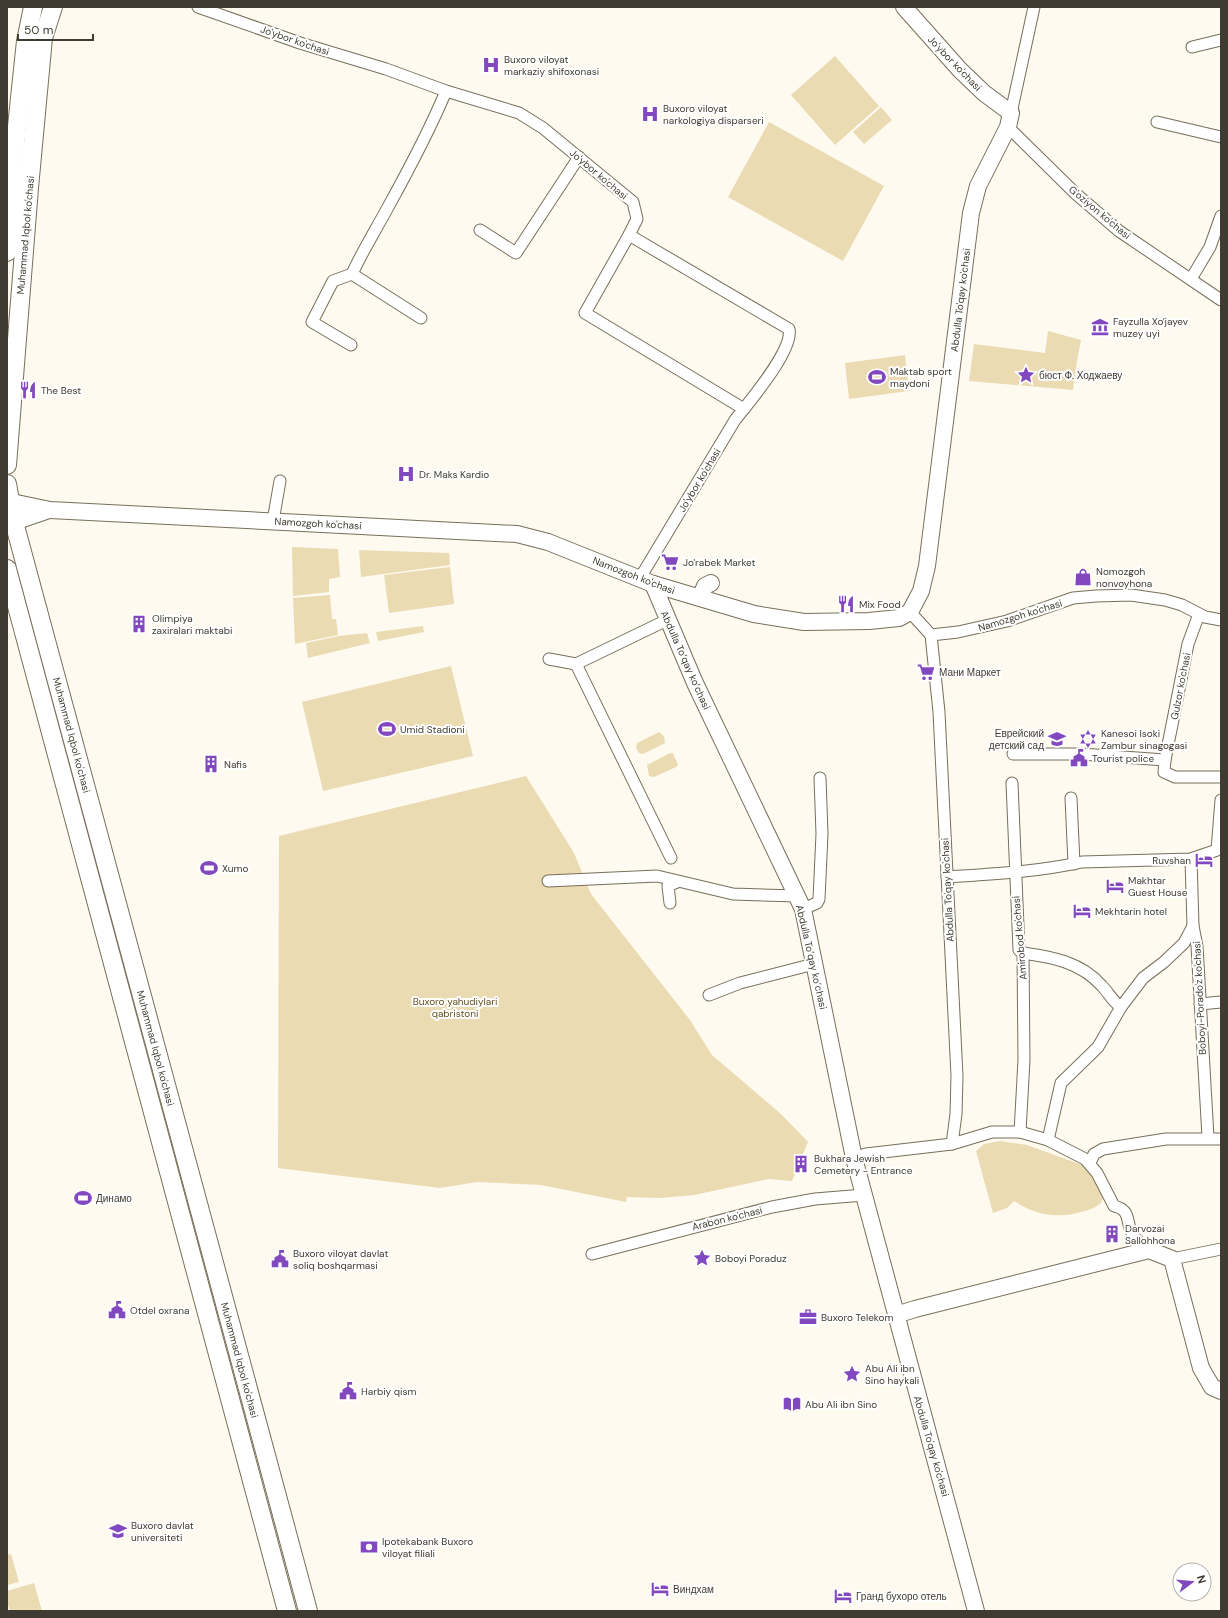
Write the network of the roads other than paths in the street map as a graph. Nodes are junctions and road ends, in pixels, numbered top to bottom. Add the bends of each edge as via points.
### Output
1 (33, 7) edge
2 (53, 7) edge
3 (198, 7) edge
4 (904, 7) edge
5 (1034, 7) edge
6 (1221, 40) edge
7 (1192, 47) dead end
8 (446, 91) junction
9 (1010, 120) junction
10 (1157, 122) dead end
11 (1221, 137) edge
12 (579, 157) junction
13 (1221, 216) edge
14 (480, 230) dead end
15 (629, 235) junction
16 (7, 252) edge
17 (352, 274) junction
18 (1191, 279) junction
19 (1219, 295) edge
20 (421, 318) dead end
21 (351, 345) dead end
22 (744, 408) junction
23 (7, 465) edge
24 (280, 481) dead end
25 (7, 484) edge
26 (9, 501) edge
27 (50, 510) junction
28 (11, 522) edge
29 (273, 522) junction
30 (7, 570) edge
31 (646, 582) junction
32 (710, 583) dead end
33 (700, 598) junction
34 (910, 612) junction
35 (1199, 614) junction
36 (667, 620) junction
37 (1221, 620) edge
38 (931, 635) junction
39 (549, 659) dead end
40 (576, 664) junction
41 (1013, 754) dead end
42 (1165, 760) junction
43 (1221, 777) edge
44 (820, 778) dead end
45 (1012, 782) dead end
46 (1071, 798) dead end
47 (1221, 800) edge
48 (1220, 841) edge
49 (671, 858) dead end
50 (1191, 859) junction
51 (1074, 864) junction
52 (1015, 873) junction
53 (947, 877) junction
54 (548, 881) dead end
55 (677, 882) junction
56 (670, 902) dead end
57 (800, 902) junction
58 (1193, 926) junction
59 (1023, 953) junction
60 (814, 964) junction
61 (709, 995) dead end
62 (1221, 1002) edge
63 (1200, 1004) junction
64 (1121, 1007) junction
65 (1020, 1132) junction
66 (1208, 1137) junction
67 (1221, 1138) edge
68 (1048, 1140) junction
69 (952, 1144) junction
70 (854, 1158) junction
71 (1090, 1164) junction
72 (864, 1195) junction
73 (1221, 1249) edge
74 (1149, 1250) junction
75 (592, 1254) dead end
76 (1172, 1259) junction
77 (888, 1282) joint
78 (896, 1315) junction
79 (1221, 1391) edge
80 (287, 1611) edge
81 (308, 1611) edge
82 (976, 1611) edge

1 - 16 main road, Muhammad Iqbol ko'chasi via 26,41
2 - 23 main road, Muhammad Iqbol ko'chasi via 43,38
3 - 8 street, Jo'ybor ko'chasi
4 - 9 street, Jo'ybor ko'chasi via 960,70
5 - 9 street
6 - 7 street
8 - 12 street, Jo'ybor ko'chasi via 519,113 543,128
8 - 17 street via 388,209
9 - 18 street, G'oziyon ko'chasi via 1075,192 1119,230
9 - 34 street, Abdulla To'qay ko'chasi via 978,186 971,213 926,566 920,591
10 - 11 street
12 - 14 street via 516,253
12 - 15 street, Jo'ybor ko'chasi via 633,202 637,219
13 - 18 street via 1210,247
15 - 22 street via 585,314
15 - 22 street, Jo'ybor ko'chasi via 789,329 789,341 782,355
17 - 20 street
17 - 21 street via 333,281 312,322
18 - 19 street, G'oziyon ko'chasi via 1206,291
22 - 31 street, Jo'ybor ko'chasi
24 - 29 street
25 - 26 main road, Muhammad Iqbol ko'chasi
26 - 27 street, Namozgoh ko'chasi
26 - 28 main road, Muhammad Iqbol ko'chasi
27 - 28 street, Namozgoh ko'chasi
27 - 29 street, Namozgoh ko'chasi
28 - 81 main road, Muhammad Iqbol ko'chasi
29 - 31 street, Namozgoh ko'chasi via 518,534 548,542
30 - 80 main road, Muhammad Iqbol ko'chasi
31 - 33 street, Namozgoh ko'chasi
31 - 36 street, Abdulla To’qay ko’chasi
32 - 33 street via 705,586
33 - 34 street, Namozgoh ko'chasi via 754,614 804,622 887,620 900,618
34 - 38 street
35 - 37 street, Namozgoh ko'chasi
35 - 38 street, Namozgoh ko'chasi via 1165,600 1131,596 1096,596 1073,598 1007,621
35 - 42 street, Gulzor ko'chasi via 1188,644
36 - 40 street
36 - 57 street, Abdulla To’qay ko’chasi
38 - 53 street, Abdulla To'qay ko'chasi via 939,712
39 - 40 street
40 - 49 street
41 - 42 street via 1081,754
42 - 43 street via 1164,772 1169,776
44 - 57 street via 822,834 819,899 817,903
45 - 52 street, Amirobod ko'chasi
46 - 51 street
47 - 48 street
48 - 50 street via 1217,850
50 - 51 street
50 - 58 street, Boboyi-Porado'z ko'chasi
51 - 52 street
52 - 53 street
52 - 59 street, Amirobod ko'chasi via 1019,950
53 - 69 street, Abdulla To'qay ko'chasi via 957,1076
54 - 55 street via 654,876
55 - 56 street via 668,886
55 - 57 street via 738,895
57 - 60 street, Abdulla To’qay ko’chasi
58 - 63 street, Boboyi-Porado'z ko'chasi via 1197,946
58 - 64 street via 1184,943 1143,978
59 - 64 street via 1053,957 1070,963 1092,976 1103,986 1113,1002
59 - 65 street, Amirobod ko'chasi via 1024,1060
60 - 61 street via 740,983
60 - 70 street, Abdulla To’qay ko’chasi
62 - 63 street
63 - 66 street, Boboyi-Porado'z ko'chasi
64 - 68 street via 1098,1047 1061,1083
65 - 68 street
65 - 69 street via 992,1132
66 - 67 street
66 - 71 street via 1166,1139 1103,1149 1094,1154
68 - 71 street
69 - 70 street via 866,1154
70 - 72 street, Abdulla To’qay ko’chasi
71 - 74 street via 1114,1206 1122,1208 1125,1212 1134,1236
72 - 75 street, Arabon ko'chasi via 816,1199 772,1207
72 - 77 street, Abdulla To’qay ko’chasi
73 - 76 street
74 - 76 street
74 - 78 street
76 - 79 street via 1201,1368 1212,1387
77 - 78 street, Abdulla To'qay ko'chasi
78 - 82 street, Abdulla To'qay ko'chasi

